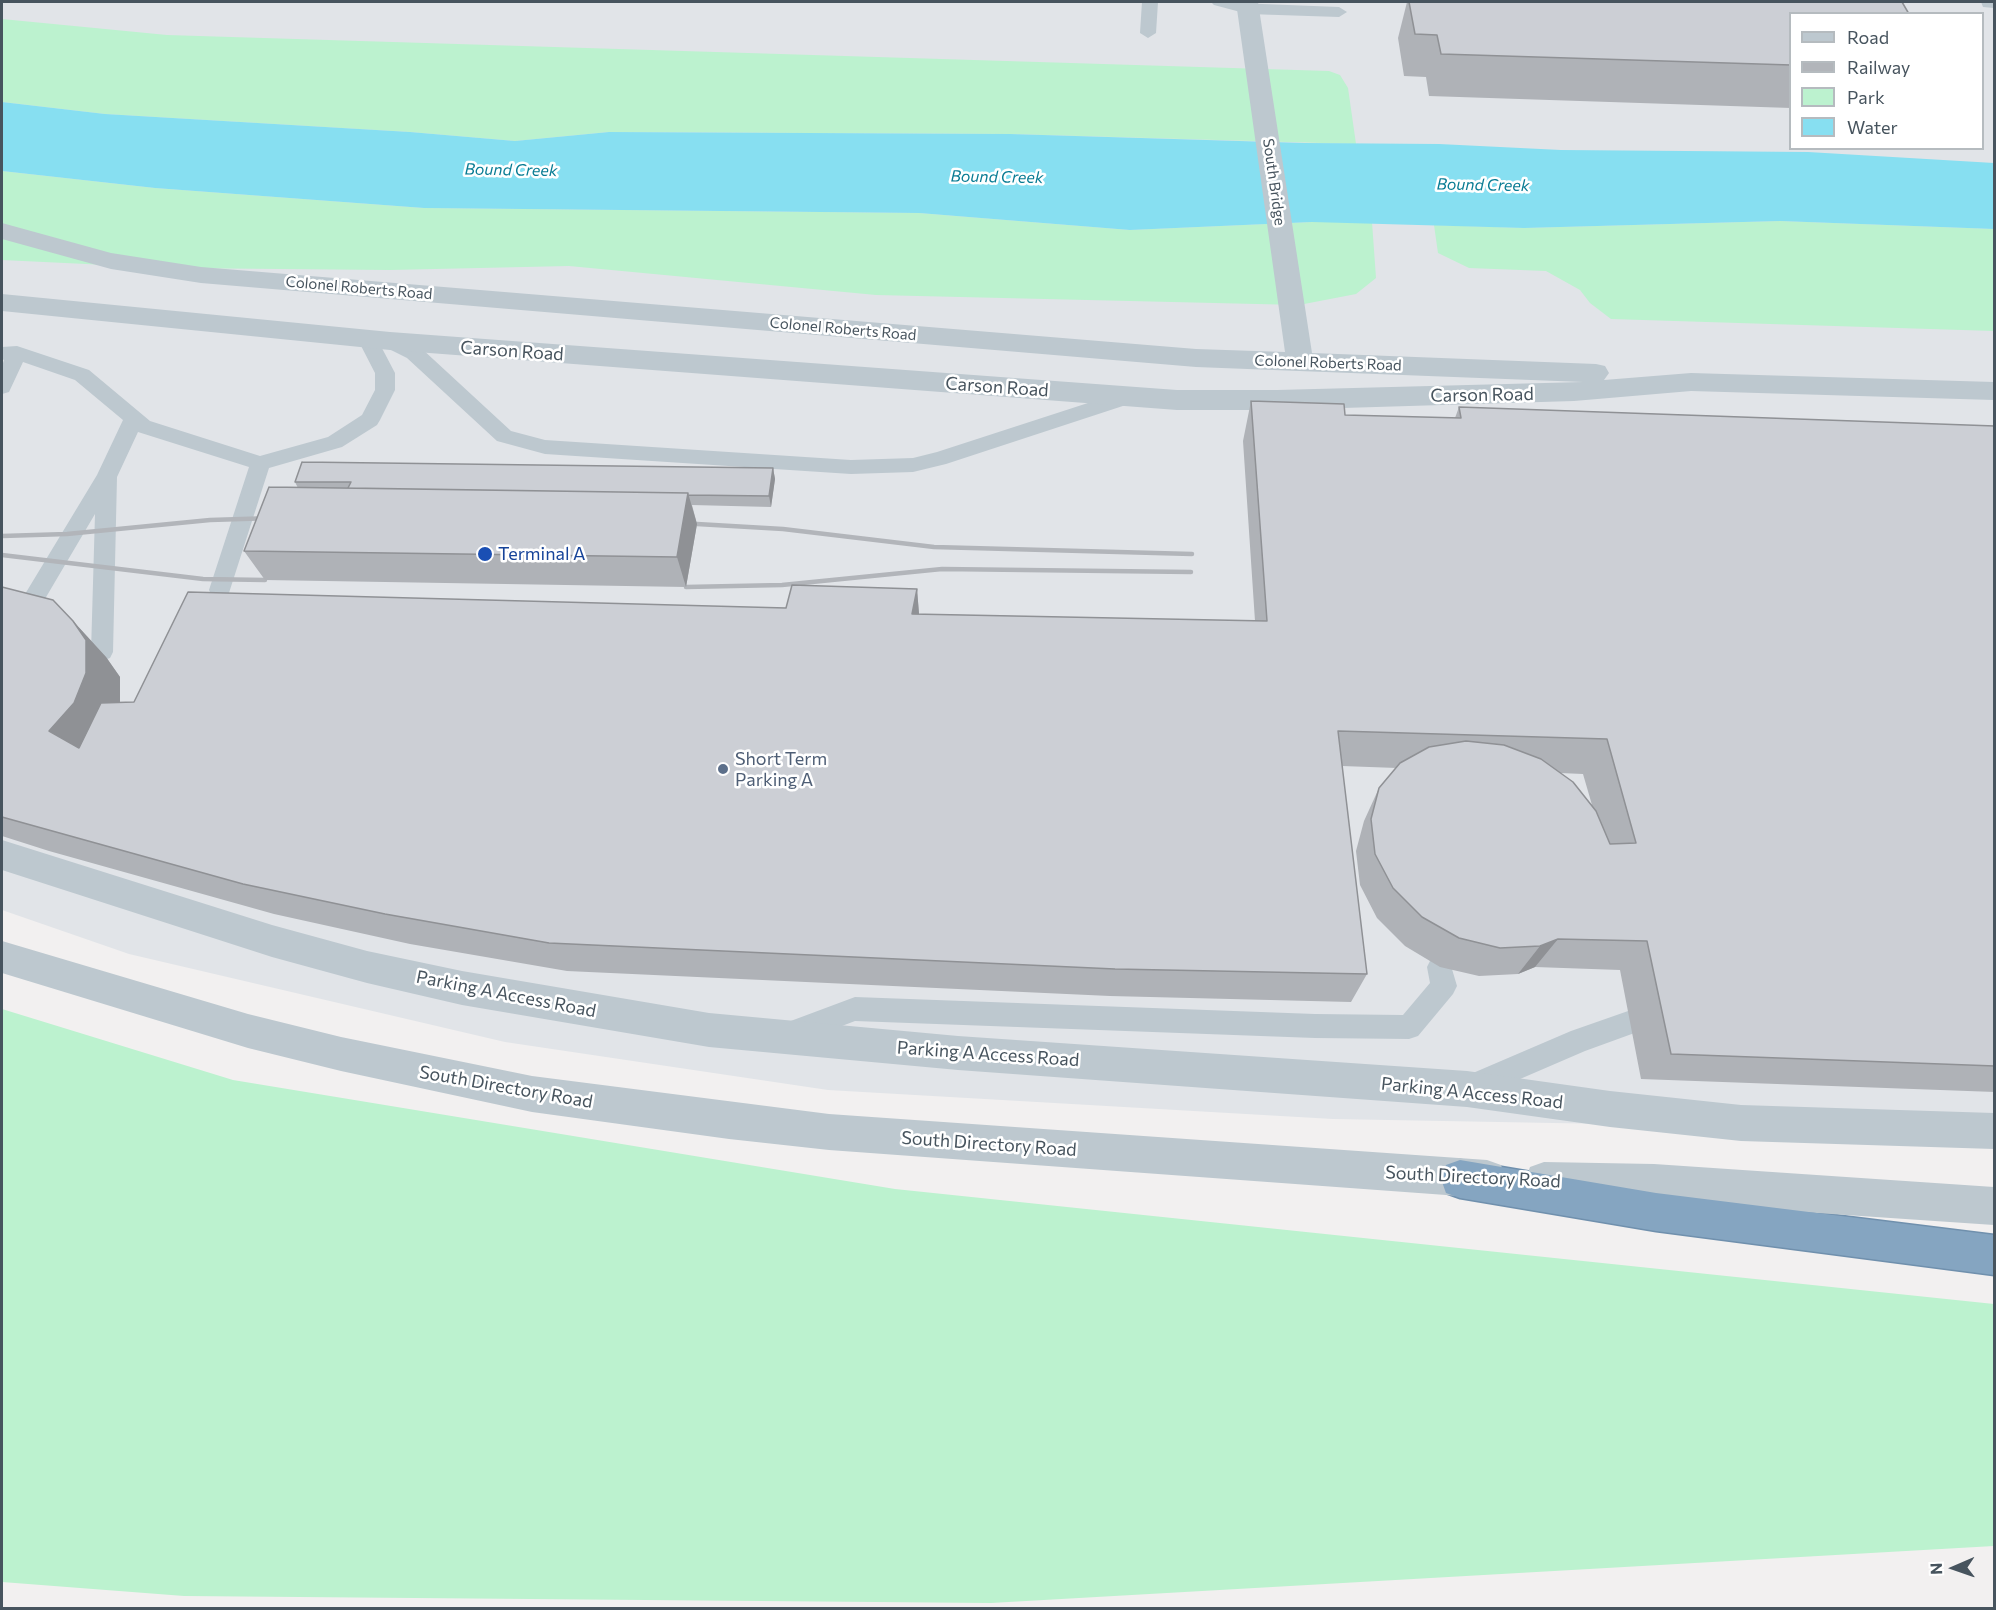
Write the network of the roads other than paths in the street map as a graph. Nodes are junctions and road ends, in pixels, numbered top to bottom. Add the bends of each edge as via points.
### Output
1 (1150, 2) edge
2 (1219, 2) edge
3 (1247, 5) edge
4 (1339, 12) dead end
5 (1148, 33) dead end
6 (2, 231) edge
7 (2, 303) edge
8 (379, 339) junction
9 (9, 353) edge
10 (1300, 362) junction
11 (1691, 382) junction
12 (2, 387) edge
13 (1995, 391) edge
14 (1128, 397) junction
15 (134, 418) junction
16 (260, 463) junction
17 (107, 477) junction
18 (220, 590) edge
19 (21, 620) edge
20 (102, 652) dead end
21 (2, 855) edge
22 (2, 957) edge
23 (1440, 967) edge
24 (1631, 1023) dead end
25 (780, 1038) junction
26 (1467, 1089) junction
27 (1995, 1131) edge
28 (1460, 1179) junction
29 (1995, 1206) edge
30 (1995, 1255) edge

1 - 5 lane
2 - 3 lane
3 - 4 lane
3 - 10 street, South Bridge
6 - 10 street, Colonel Roberts Road via 130,265 201,274 928,336
7 - 8 street, Carson Road
8 - 14 street, Carson Road
8 - 14 lane via 414,353 504,436 545,447 841,466 914,465
8 - 16 lane via 385,390 370,420 335,442
9 - 12 lane
9 - 15 lane via 82,375
10 - 11 street, Colonel Roberts Road via 1570,371
11 - 13 street, Carson Road
11 - 14 street, Carson Road via 1562,393 1266,400
15 - 16 lane via 143,426
15 - 17 lane
16 - 18 lane
17 - 19 lane
17 - 20 lane
21 - 25 street, Parking A Access Road via 272,941 367,966 566,1007
22 - 28 street, South Directory Road via 260,1034 532,1094 829,1132
23 - 25 lane via 1444,986 1409,1027 855,1009
24 - 26 lane via 1580,1040
25 - 26 street, Parking A Access Road
26 - 27 street, Parking A Access Road via 1610,1110 1741,1123
28 - 29 street, South Directory Road via 1654,1183
28 - 30 highway via 1656,1212

